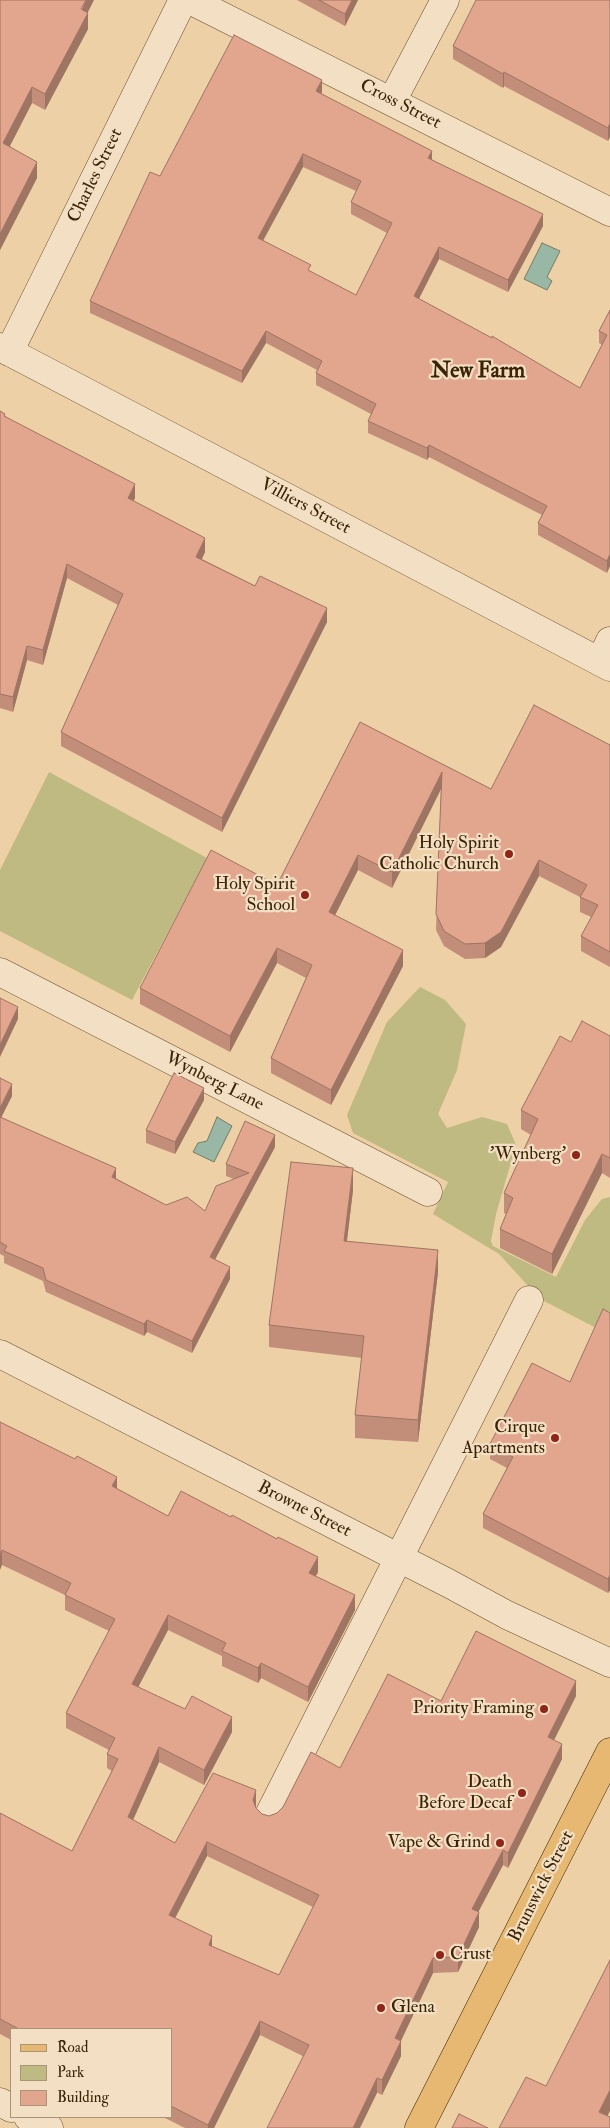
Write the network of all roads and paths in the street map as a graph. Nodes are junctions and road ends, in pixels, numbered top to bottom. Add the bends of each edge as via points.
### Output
1 (183, 0) edge
2 (190, 0) edge
3 (445, 0) edge
4 (392, 101) junction
5 (610, 212) edge
6 (5, 350) edge
7 (607, 657) edge
8 (0, 972) edge
9 (428, 1192) dead end
10 (529, 1300) dead end
11 (0, 1354) edge
12 (398, 1558) junction
13 (610, 1663) edge
14 (610, 1752) edge
15 (268, 1815) edge
16 (30, 2118) edge
17 (50, 2128) edge
18 (419, 2128) edge

1 - 6 street, Charles Street
2 - 4 street, Cross Street
3 - 4 street
4 - 5 street, Cross Street
6 - 7 street, Villiers Street
8 - 9 street, Wynberg Lane
10 - 12 street
11 - 12 street, Browne Street
12 - 13 street, Browne Street via 507,1615
12 - 15 street
14 - 18 main road, Brunswick Street
16 - 17 street

